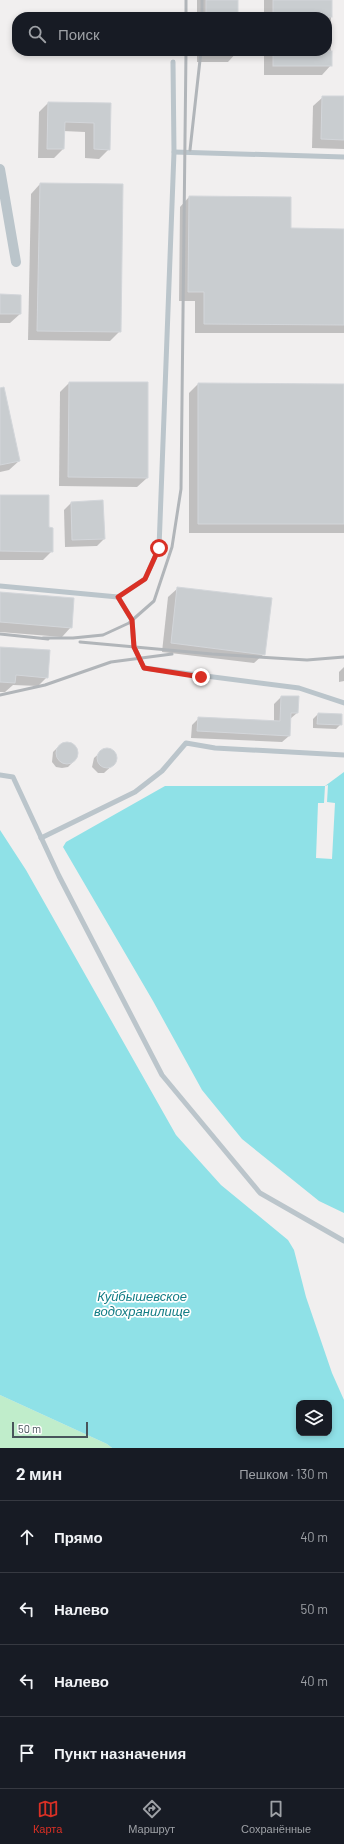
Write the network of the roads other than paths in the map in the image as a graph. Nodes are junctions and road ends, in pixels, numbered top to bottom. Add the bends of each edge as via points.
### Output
1 (173, 62) dead end
2 (174, 152) junction
3 (344, 157) edge
4 (0, 169) edge
5 (16, 262) dead end
6 (0, 586) edge
7 (118, 597) junction
8 (344, 703) edge
9 (344, 755) edge
10 (0, 775) edge
11 (41, 838) junction
12 (344, 1241) edge

1 - 2 lane
2 - 3 lane
2 - 7 lane via 159,548 145,579
4 - 5 street
6 - 7 lane
7 - 8 lane via 132,620 134,647 144,668 299,688
9 - 11 lane via 215,748 186,743 162,771 135,792
10 - 11 lane via 13,777
11 - 12 lane via 162,1074 260,1193

